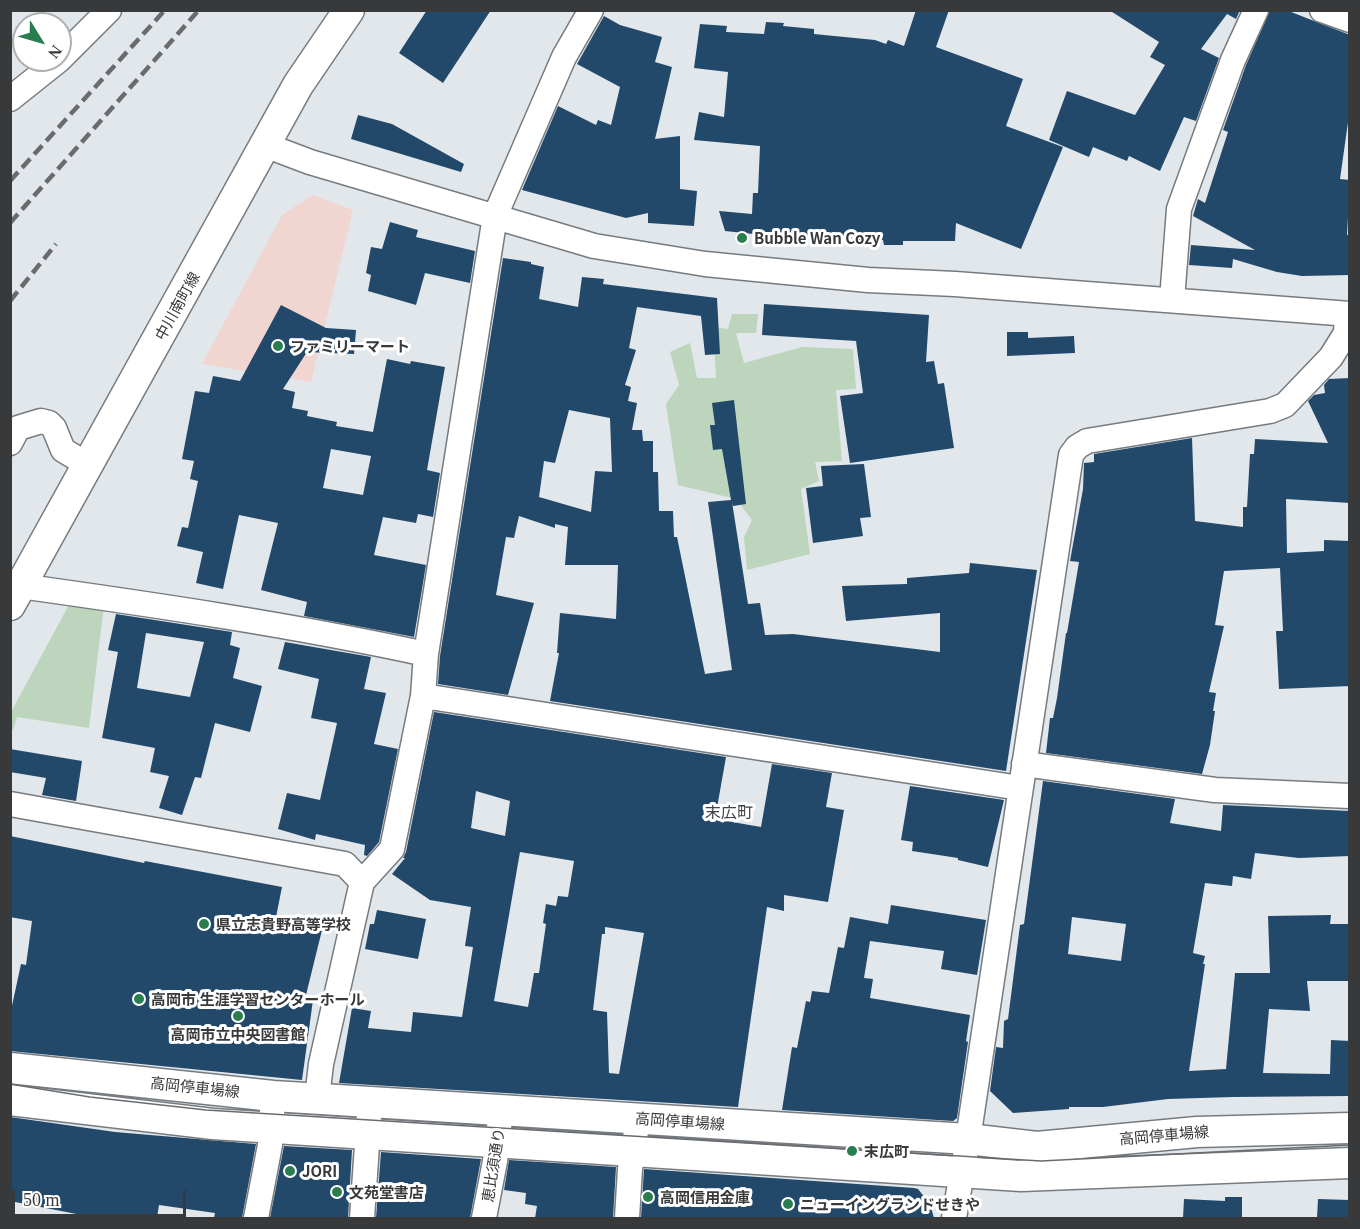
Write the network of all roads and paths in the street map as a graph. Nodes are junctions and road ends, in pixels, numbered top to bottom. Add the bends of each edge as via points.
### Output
1 (109, 10) edge
2 (591, 10) edge
3 (1256, 10) edge
4 (1322, 10) edge
5 (343, 13) edge
6 (1350, 20) edge
7 (72, 48) edge
8 (45, 72) edge
9 (10, 99) edge
10 (265, 146) junction
11 (495, 216) junction
12 (1172, 300) junction
13 (1348, 314) edge
14 (10, 443) edge
15 (88, 465) junction
16 (15, 596) edge
17 (426, 654) junction
18 (423, 696) junction
19 (1024, 764) junction
20 (1020, 788) junction
21 (1350, 796) edge
22 (10, 804) edge
23 (362, 882) junction
24 (10, 1068) edge
25 (273, 1096) junction
26 (317, 1098) junction
27 (10, 1100) edge
28 (370, 1102) junction
29 (501, 1111) junction
30 (638, 1119) junction
31 (271, 1128) junction
32 (1350, 1128) edge
33 (367, 1134) junction
34 (968, 1139) junction
35 (497, 1142) junction
36 (633, 1151) junction
37 (1350, 1163) edge
38 (962, 1173) junction
39 (256, 1218) edge
40 (362, 1218) edge
41 (484, 1218) edge
42 (627, 1218) edge
43 (954, 1218) edge

1 - 7 street
2 - 11 street via 564,57
3 - 12 street via 1233,60 1179,209
4 - 6 street
5 - 10 main road, 中川南町線
8 - 9 street
10 - 11 street
10 - 15 main road, 中川南町線
11 - 12 street via 594,246 705,264 868,280
11 - 17 street
12 - 13 street
13 - 19 street via 1346,333 1331,357 1286,405 1270,411 1087,441 1071,454
14 - 15 street via 18,428 41,421 49,423 63,450
15 - 16 main road, 中川南町線
16 - 17 street via 187,610 335,634
17 - 18 street
18 - 20 street
18 - 23 street via 392,849
19 - 20 street
19 - 21 street via 1215,790
20 - 34 street
22 - 23 street via 345,864
23 - 26 street via 321,1064
24 - 25 main road, 高岡停車場線
25 - 26 main road, 高岡停車場線
25 - 31 street
26 - 28 main road, 高岡停車場線
27 - 31 main road
28 - 29 main road, 高岡停車場線
28 - 33 street
29 - 30 main road, 高岡停車場線
29 - 35 street, 恵比須通り
30 - 34 main road, 高岡停車場線
30 - 36 street
31 - 33 main road
31 - 39 street
32 - 34 main road, 高岡停車場線 via 1197,1132 1037,1147
33 - 35 main road
33 - 40 street
34 - 38 street
35 - 36 main road
35 - 41 street, 恵比須通り
36 - 38 main road
36 - 42 street
37 - 38 main road via 1021,1176
38 - 43 street

